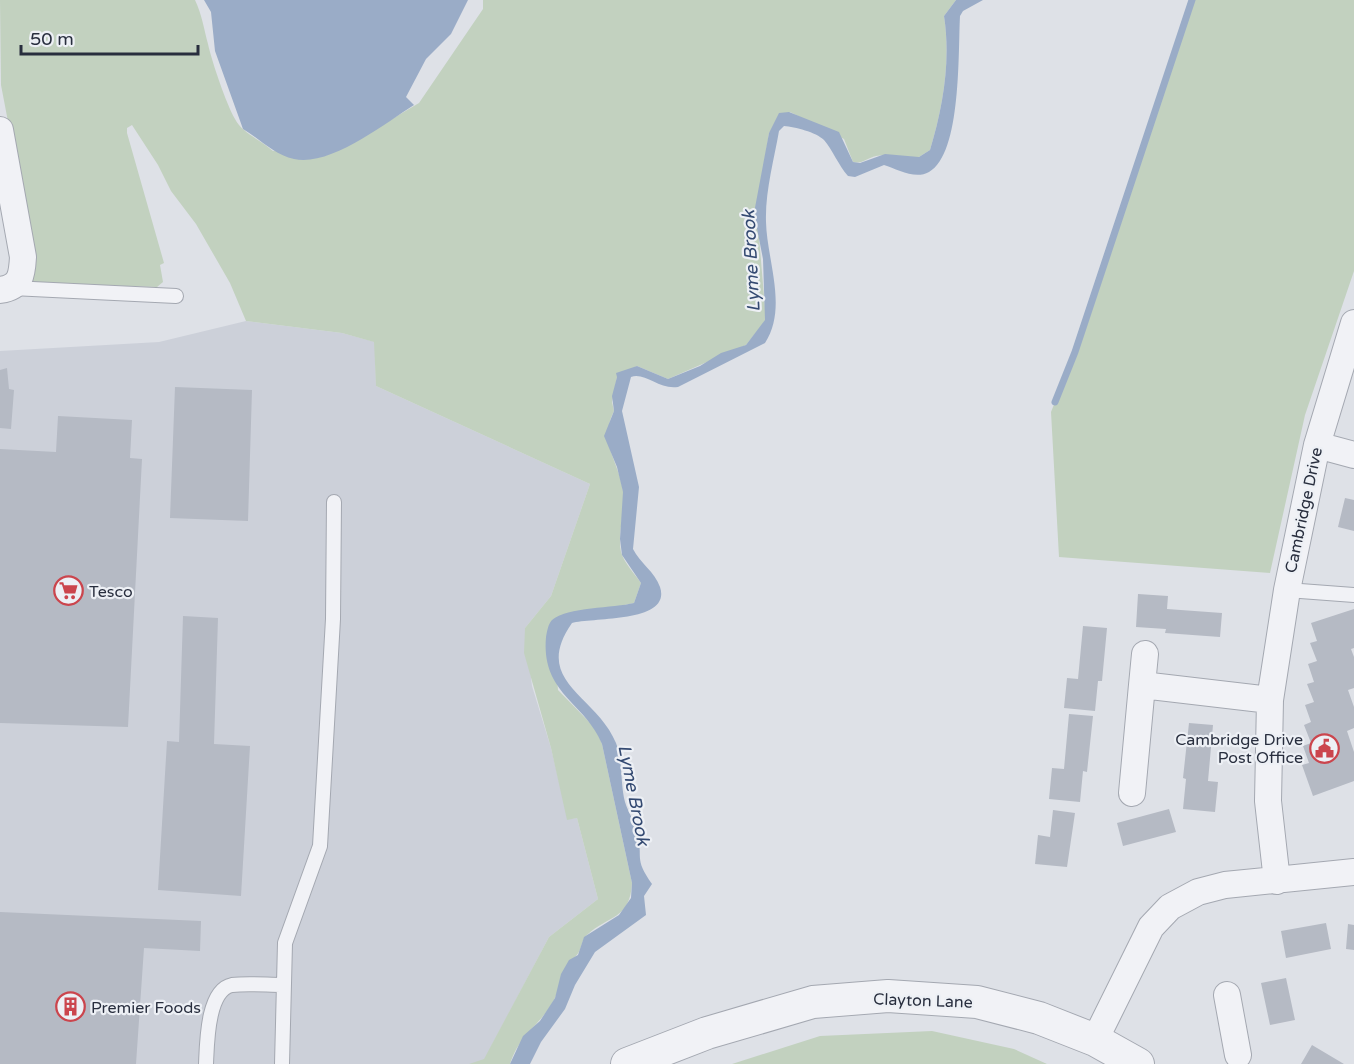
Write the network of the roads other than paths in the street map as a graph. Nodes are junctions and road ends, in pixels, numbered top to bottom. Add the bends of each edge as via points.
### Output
1 (0, 130) edge
2 (6, 289) edge
3 (176, 296) dead end
4 (1354, 323) edge
5 (1317, 445) junction
6 (1354, 454) edge
7 (334, 502) dead end
8 (1287, 590) junction
9 (1354, 595) edge
10 (1144, 654) dead end
11 (1142, 685) junction
12 (1270, 700) junction
13 (1132, 793) dead end
14 (1354, 872) edge
15 (1277, 881) junction
16 (283, 985) junction
17 (1227, 995) dead end
18 (1095, 1040) junction
19 (1240, 1061) edge
20 (206, 1064) edge
21 (282, 1064) edge
22 (627, 1064) edge
23 (1138, 1064) edge

1 - 2 street via 23,256 22,278
2 - 3 lane
4 - 5 street, Cambridge Drive
5 - 6 street
5 - 8 street, Cambridge Drive
7 - 16 lane via 333,619 320,846 285,944
8 - 9 lane
8 - 12 street, Cambridge Drive
10 - 11 street
11 - 12 street
11 - 13 street
12 - 15 street, Cambridge Drive via 1268,801
14 - 15 street
15 - 18 street via 1207,890 1170,907 1151,927
16 - 20 lane via 230,986 220,991 212,1011
16 - 21 lane
17 - 19 street
18 - 22 street, Clayton Lane via 1039,1018 977,1002 888,996 813,1002 707,1033
18 - 23 street, Clayton Lane

